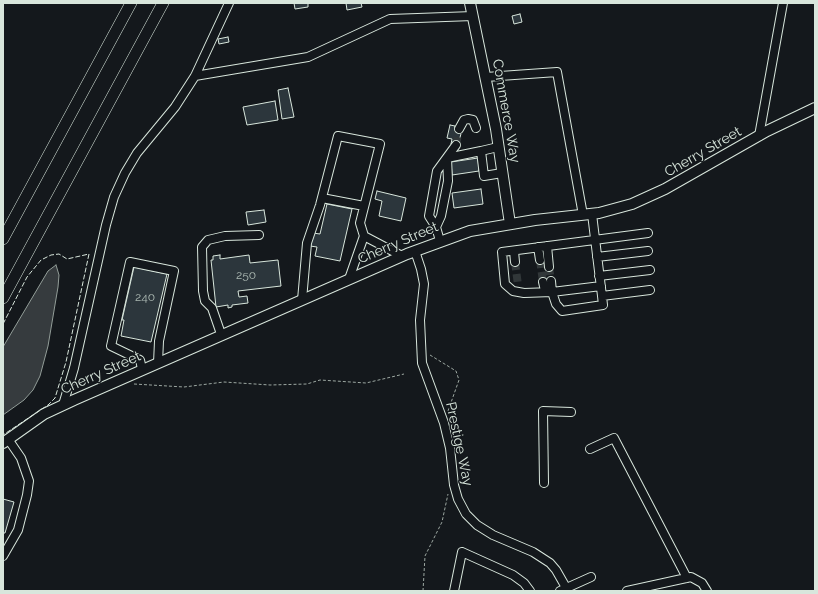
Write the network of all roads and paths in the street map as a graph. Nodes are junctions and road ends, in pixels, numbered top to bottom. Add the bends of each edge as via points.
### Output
1 (131, 3) edge
2 (163, 3) edge
3 (229, 3) edge
4 (470, 3) edge
5 (783, 3) edge
6 (473, 16) junction
7 (195, 76) junction
8 (486, 77) junction
9 (815, 108) edge
10 (476, 128) dead end
11 (459, 129) dead end
12 (759, 136) junction
13 (456, 145) tunnel mouth
14 (498, 147) junction
15 (481, 151) junction
16 (447, 158) junction
17 (502, 173) junction
18 (322, 198) junction
19 (364, 206) junction
20 (588, 214) junction
21 (510, 224) junction
22 (436, 227) junction
23 (648, 233) dead end
24 (259, 235) dead end
25 (364, 236) junction
26 (3, 239) edge
27 (595, 239) junction
28 (440, 241) junction
29 (543, 247) junction
30 (415, 251) junction
31 (514, 251) junction
32 (648, 251) dead end
33 (402, 256) junction
34 (597, 257) junction
35 (540, 260) tunnel mouth
36 (515, 262) tunnel mouth
37 (550, 267) tunnel mouth
38 (650, 270) dead end
39 (599, 276) junction
40 (349, 279) junction
41 (547, 281) tunnel mouth
42 (601, 286) junction
43 (650, 290) dead end
44 (549, 292) junction
45 (602, 296) junction
46 (3, 298) edge
47 (302, 300) junction
48 (222, 334) junction
49 (421, 349) junction
50 (158, 363) junction
51 (142, 369) junction
52 (404, 374) dead end
53 (133, 384) dead end
54 (63, 405) junction
55 (570, 412) dead end
56 (444, 422) junction
57 (6, 441) edge
58 (590, 449) dead end
59 (544, 483) dead end
60 (454, 485) junction
61 (3, 556) edge
62 (591, 577) dead end
63 (687, 578) junction
64 (565, 590) edge
65 (423, 591) edge
66 (454, 591) edge
67 (530, 591) edge
68 (627, 591) edge
69 (707, 591) edge

1 - 26 highway
2 - 46 highway
3 - 7 street
4 - 6 main road, Commerce Way
5 - 12 street
6 - 7 street via 390,19 308,57
6 - 8 main road, Commerce Way
7 - 54 street via 175,107 137,153 114,197
8 - 14 main road, Commerce Way
8 - 20 street via 557,72
9 - 12 main road, Cherry Street
10 - 11 street via 472,120 468,119 464,120
12 - 20 main road, Cherry Street via 653,195 619,208
13 - 16 street
14 - 15 street
14 - 17 main road, Commerce Way
15 - 16 street
15 - 17 street via 484,176
16 - 22 street via 448,181 441,216
16 - 22 street via 437,171 429,216
17 - 21 main road, Commerce Way
18 - 19 street
18 - 19 street via 338,136 345,137 380,144
18 - 47 street via 306,243
19 - 25 street via 360,223
20 - 21 main road, Cherry Street
20 - 27 street
21 - 28 main road, Cherry Street via 470,231
22 - 28 street
23 - 27 street
24 - 48 street via 225,236 208,240 202,246 205,301 212,308
25 - 33 street
25 - 40 street
27 - 29 street
27 - 34 street
28 - 30 main road, Cherry Street
29 - 31 street
29 - 35 street
29 - 37 street
30 - 33 main road, Cherry Street
30 - 49 street, Prestige Way via 424,284 420,320
31 - 36 street
31 - 44 street via 502,252 505,284 512,291 518,289
32 - 34 street
33 - 40 main road, Cherry Street
34 - 39 street
38 - 39 street
39 - 42 street
40 - 47 main road, Cherry Street
41 - 44 street
42 - 44 street
42 - 45 street
43 - 45 street
44 - 45 street via 562,311 603,305
47 - 48 main road, Cherry Street
48 - 50 main road, Cherry Street
49 - 56 street, Prestige Way via 424,370
49 - 56 path via 456,372 458,380
50 - 51 main road, Cherry Street
50 - 51 street via 159,340 174,271 130,262 111,346 140,360
51 - 54 main road, Cherry Street
52 - 53 path via 366,383 320,380 307,384 270,385 224,382 184,387
54 - 57 main road, Cherry Street via 44,414
55 - 59 street via 543,411
56 - 60 street, Prestige Way
57 - 61 street via 22,458 28,481 18,530
58 - 63 street via 614,438
60 - 64 street, Prestige Way via 463,508 477,525 542,557 556,570
60 - 65 path via 448,494 438,531 425,556
62 - 64 street
63 - 68 street
63 - 69 street via 702,583
66 - 67 street via 462,552 513,575

